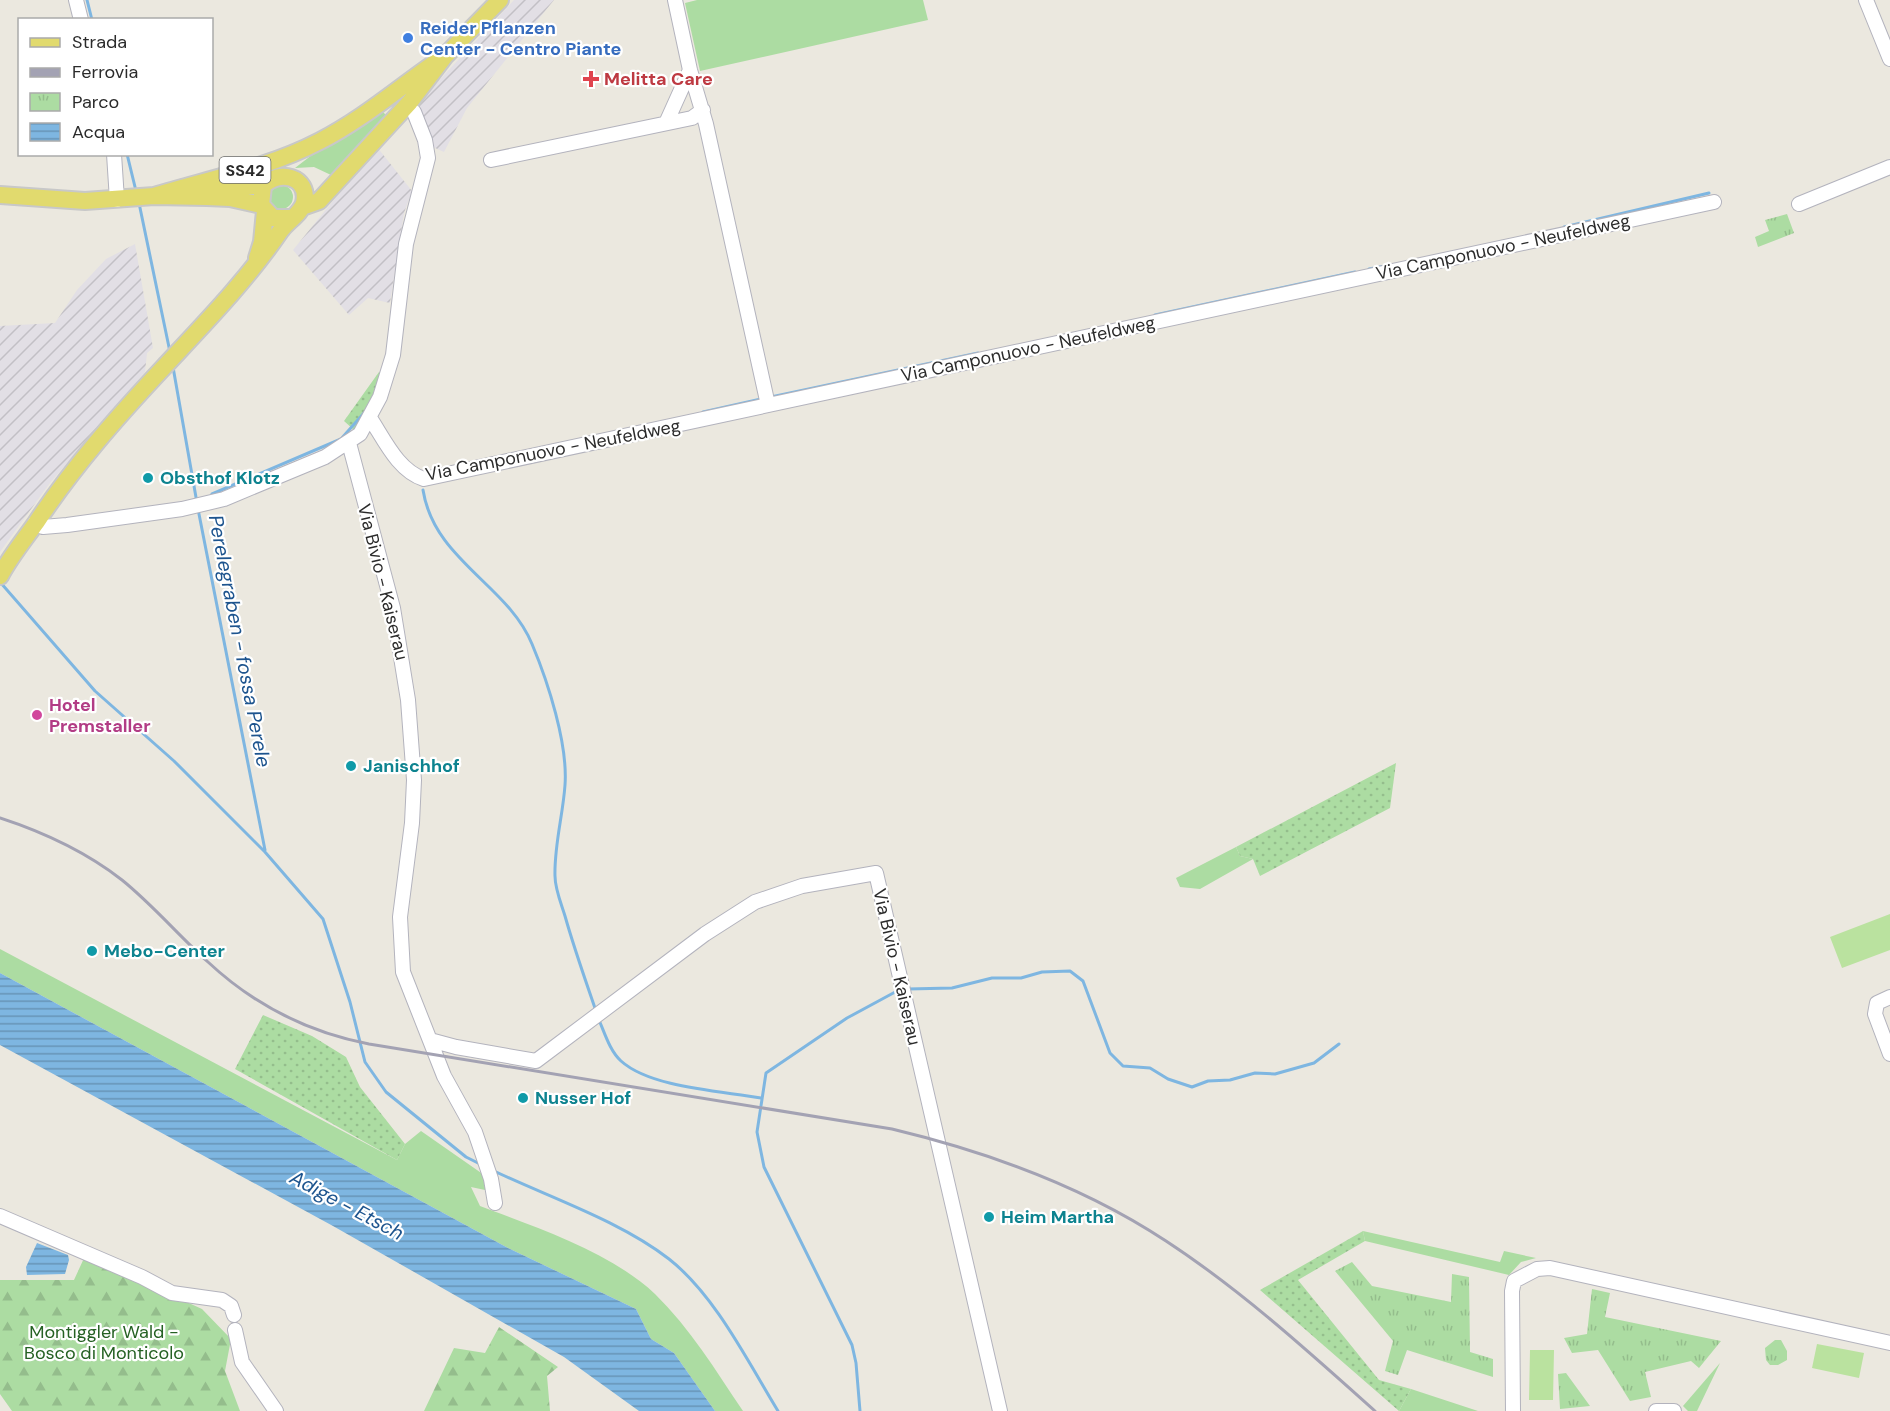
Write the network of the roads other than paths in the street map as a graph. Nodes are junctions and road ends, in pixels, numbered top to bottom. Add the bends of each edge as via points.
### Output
1 (76, 0) edge
2 (500, 0) edge
3 (675, 0) edge
4 (1866, 0) edge
5 (80, 18) edge
6 (445, 56) junction
7 (1890, 59) edge
8 (690, 70) junction
9 (703, 110) junction
10 (414, 112) dead end
11 (667, 122) junction
12 (319, 141) junction
13 (114, 156) edge
14 (491, 160) dead end
15 (1890, 167) edge
16 (284, 175) junction
17 (263, 186) junction
18 (157, 194) junction
19 (0, 195) edge
20 (123, 199) junction
21 (1714, 202) dead end
22 (1799, 204) dead end
23 (263, 208) junction
24 (296, 213) junction
25 (254, 267) junction
26 (767, 400) junction
27 (370, 418) junction
28 (349, 443) junction
29 (35, 523) junction
30 (2, 572) edge
31 (1890, 997) edge
32 (430, 1040) junction
33 (1890, 1054) edge
34 (495, 1203) dead end
35 (0, 1216) edge
36 (234, 1315) dead end
37 (235, 1330) dead end
38 (1890, 1343) edge
39 (276, 1411) edge
40 (1000, 1411) edge
41 (1513, 1411) edge
42 (1656, 1411) edge
43 (1674, 1411) edge

1 - 5 street
2 - 6 main road, SS42
3 - 8 street
4 - 7 street
6 - 12 main road, SS42 via 374,108
6 - 24 main road, SS42 via 410,102 319,201
8 - 9 street
8 - 11 street
9 - 11 street via 692,118
9 - 26 street
10 - 27 street via 428,158 406,244 393,355
11 - 14 street
12 - 16 main road, SS42
12 - 18 main road, SS42 via 228,176
13 - 20 street
15 - 22 street
16 - 17 main road, SS42 via 274,176
16 - 24 main road, SS42 via 300,184 304,196
17 - 18 main road, SS42 via 218,185
17 - 23 main road, SS42
18 - 20 main road, SS42
18 - 23 main road, SS42 via 230,198
19 - 20 main road, SS42
21 - 26 street, Via Camponuovo - Neufeldweg
23 - 24 main road, SS42 via 278,219
23 - 25 main road via 262,242
24 - 25 main road
25 - 29 main road via 86,453
26 - 27 street, Via Camponuovo - Neufeldweg via 424,479 413,476 402,465
27 - 28 street
28 - 29 street via 233,495 196,506 67,525 43,527
28 - 32 street, Via Bivio - Kaiserau via 402,649 414,780 400,949 403,972
29 - 30 main road
31 - 33 street via 1877,1003 1875,1014
32 - 34 street, Via Bivio - Kaiserau via 483,1153
32 - 40 street, Via Bivio - Kaiserau via 536,1061 696,941 755,902 802,886 876,873
35 - 36 street via 171,1293 222,1300 231,1306
37 - 39 street via 237,1349 247,1373
38 - 41 street via 1550,1268 1537,1269 1514,1281 1512,1291
42 - 43 street

